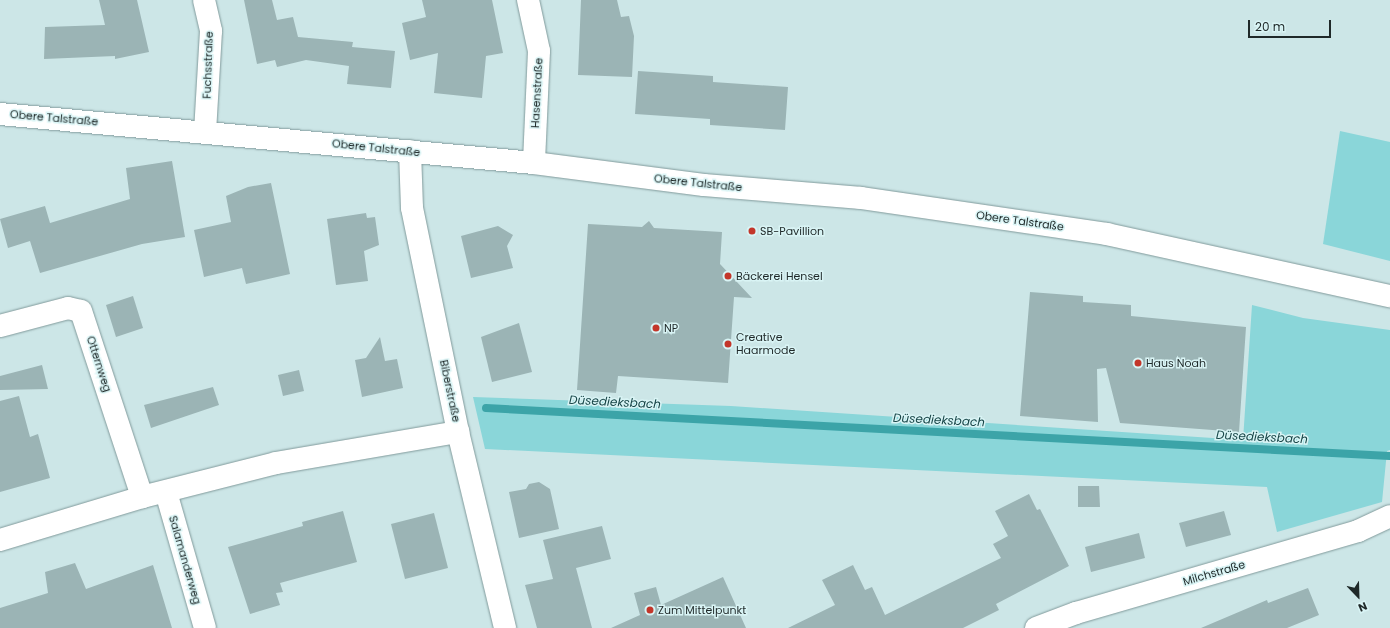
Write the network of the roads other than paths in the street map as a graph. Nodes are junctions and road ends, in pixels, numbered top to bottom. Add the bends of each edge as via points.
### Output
1 (204, 0) edge
2 (528, 0) edge
3 (0, 114) edge
4 (205, 131) junction
5 (410, 151) junction
6 (534, 163) junction
7 (1390, 296) edge
8 (0, 326) edge
9 (458, 432) junction
10 (166, 492) junction
11 (142, 497) junction
12 (1390, 516) edge
13 (0, 540) edge
14 (205, 628) edge
15 (505, 628) edge
16 (1036, 628) edge

1 - 4 street, Fuchsstraße via 211,31
2 - 6 street, Hasenstraße via 539,51
3 - 4 street, Obere Talstraße
4 - 5 street, Obere Talstraße
5 - 6 street, Obere Talstraße
5 - 9 street, Biberstraße via 412,208
6 - 7 street, Obere Talstraße via 704,184 861,198 1107,234
8 - 11 street, Otternweg via 68,308 81,312
9 - 10 street via 276,463
9 - 15 street, Biberstraße
10 - 11 street
10 - 14 street, Salamanderweg
11 - 13 street
12 - 16 street, Milchstraße via 1358,531 1084,611

